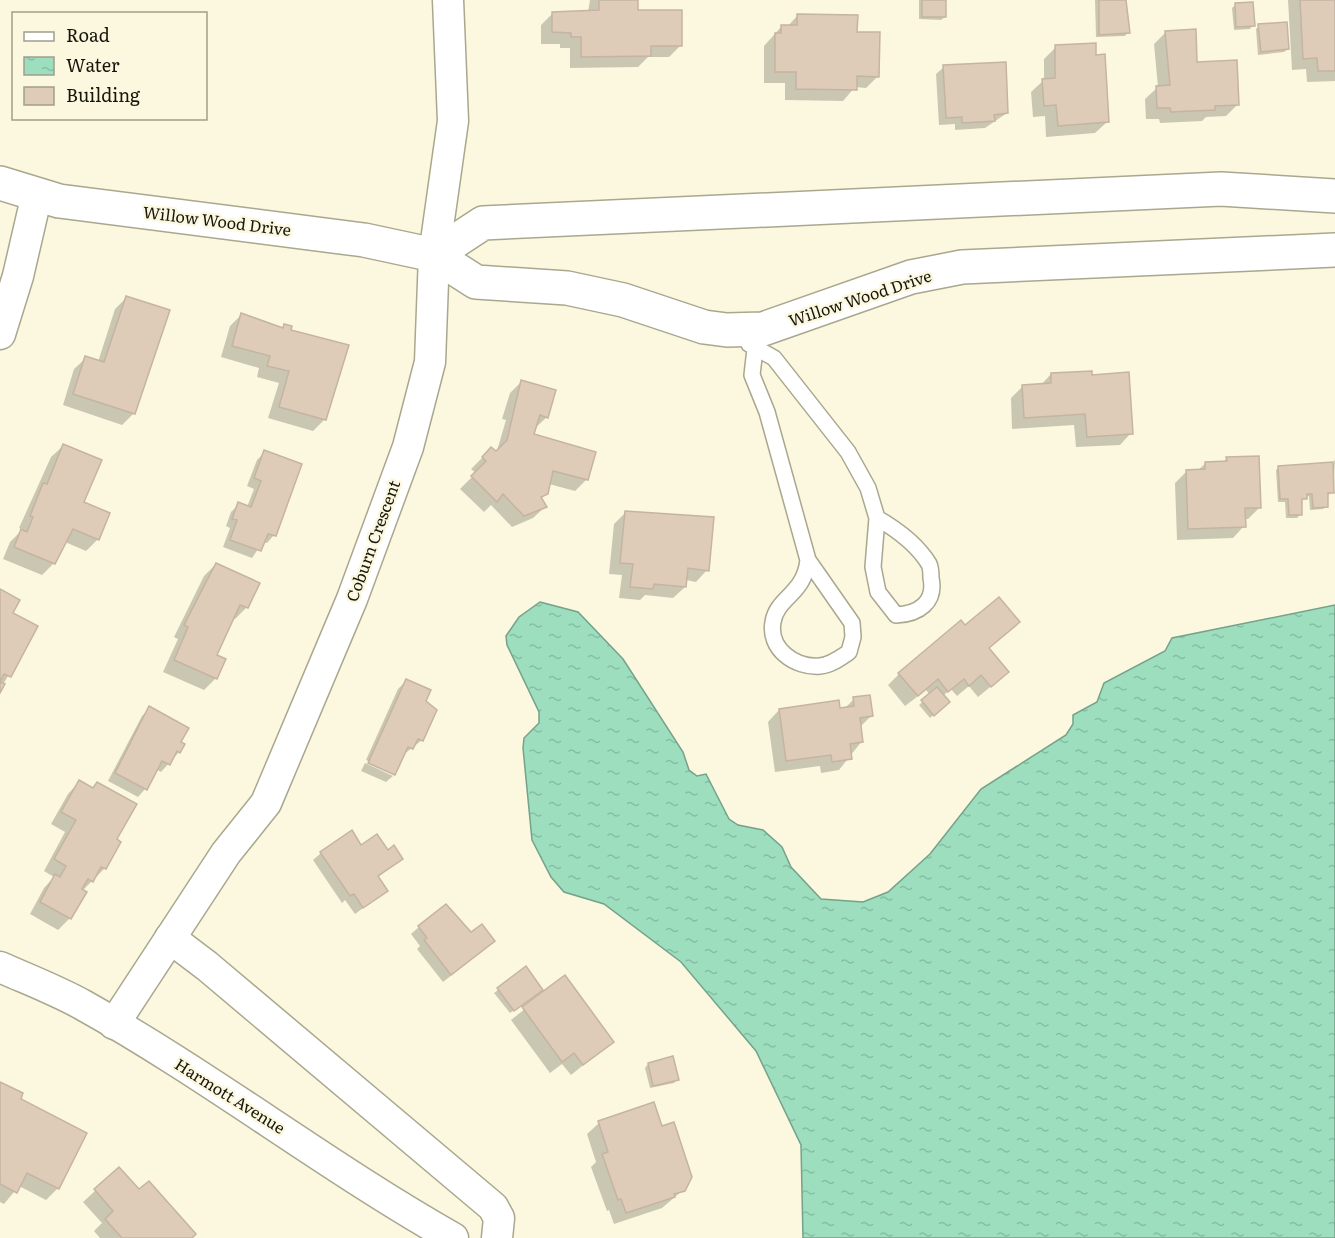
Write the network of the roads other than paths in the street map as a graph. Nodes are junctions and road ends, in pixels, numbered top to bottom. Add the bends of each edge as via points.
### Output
1 (448, 0) edge
2 (0, 183) edge
3 (37, 194) junction
4 (1335, 196) edge
5 (1335, 250) edge
6 (434, 255) junction
7 (0, 334) edge
8 (746, 340) junction
9 (877, 518) junction
10 (808, 560) junction
11 (170, 938) junction
12 (0, 966) edge
13 (114, 1024) junction
14 (453, 1238) edge
15 (497, 1238) edge

1 - 6 street, Coburn Crescent via 453,121
2 - 3 street, Willow Wood Drive
3 - 6 street, Willow Wood Drive via 59,201 364,240
3 - 7 street
4 - 6 street via 1221,189 483,223
5 - 8 street, Willow Wood Drive via 962,267 911,278 763,329
6 - 8 street, Willow Wood Drive via 476,282 567,288 622,300
6 - 11 street, Coburn Crescent via 430,362 408,447 352,599 266,803 226,854
8 - 9 lane via 774,358 848,452 868,488
8 - 10 lane via 752,375 767,412
9 - 9 lane via 873,567 878,592 897,615 911,614 924,606 933,590 929,565 900,531
10 - 10 lane via 798,588 778,607 772,622 774,642 786,656 802,664 820,666 849,652 852,623
11 - 13 street, Coburn Crescent
11 - 15 street via 493,1207 499,1218
12 - 13 street, Harmott Avenue via 82,1004
13 - 14 street, Harmott Avenue via 276,1124 391,1203

